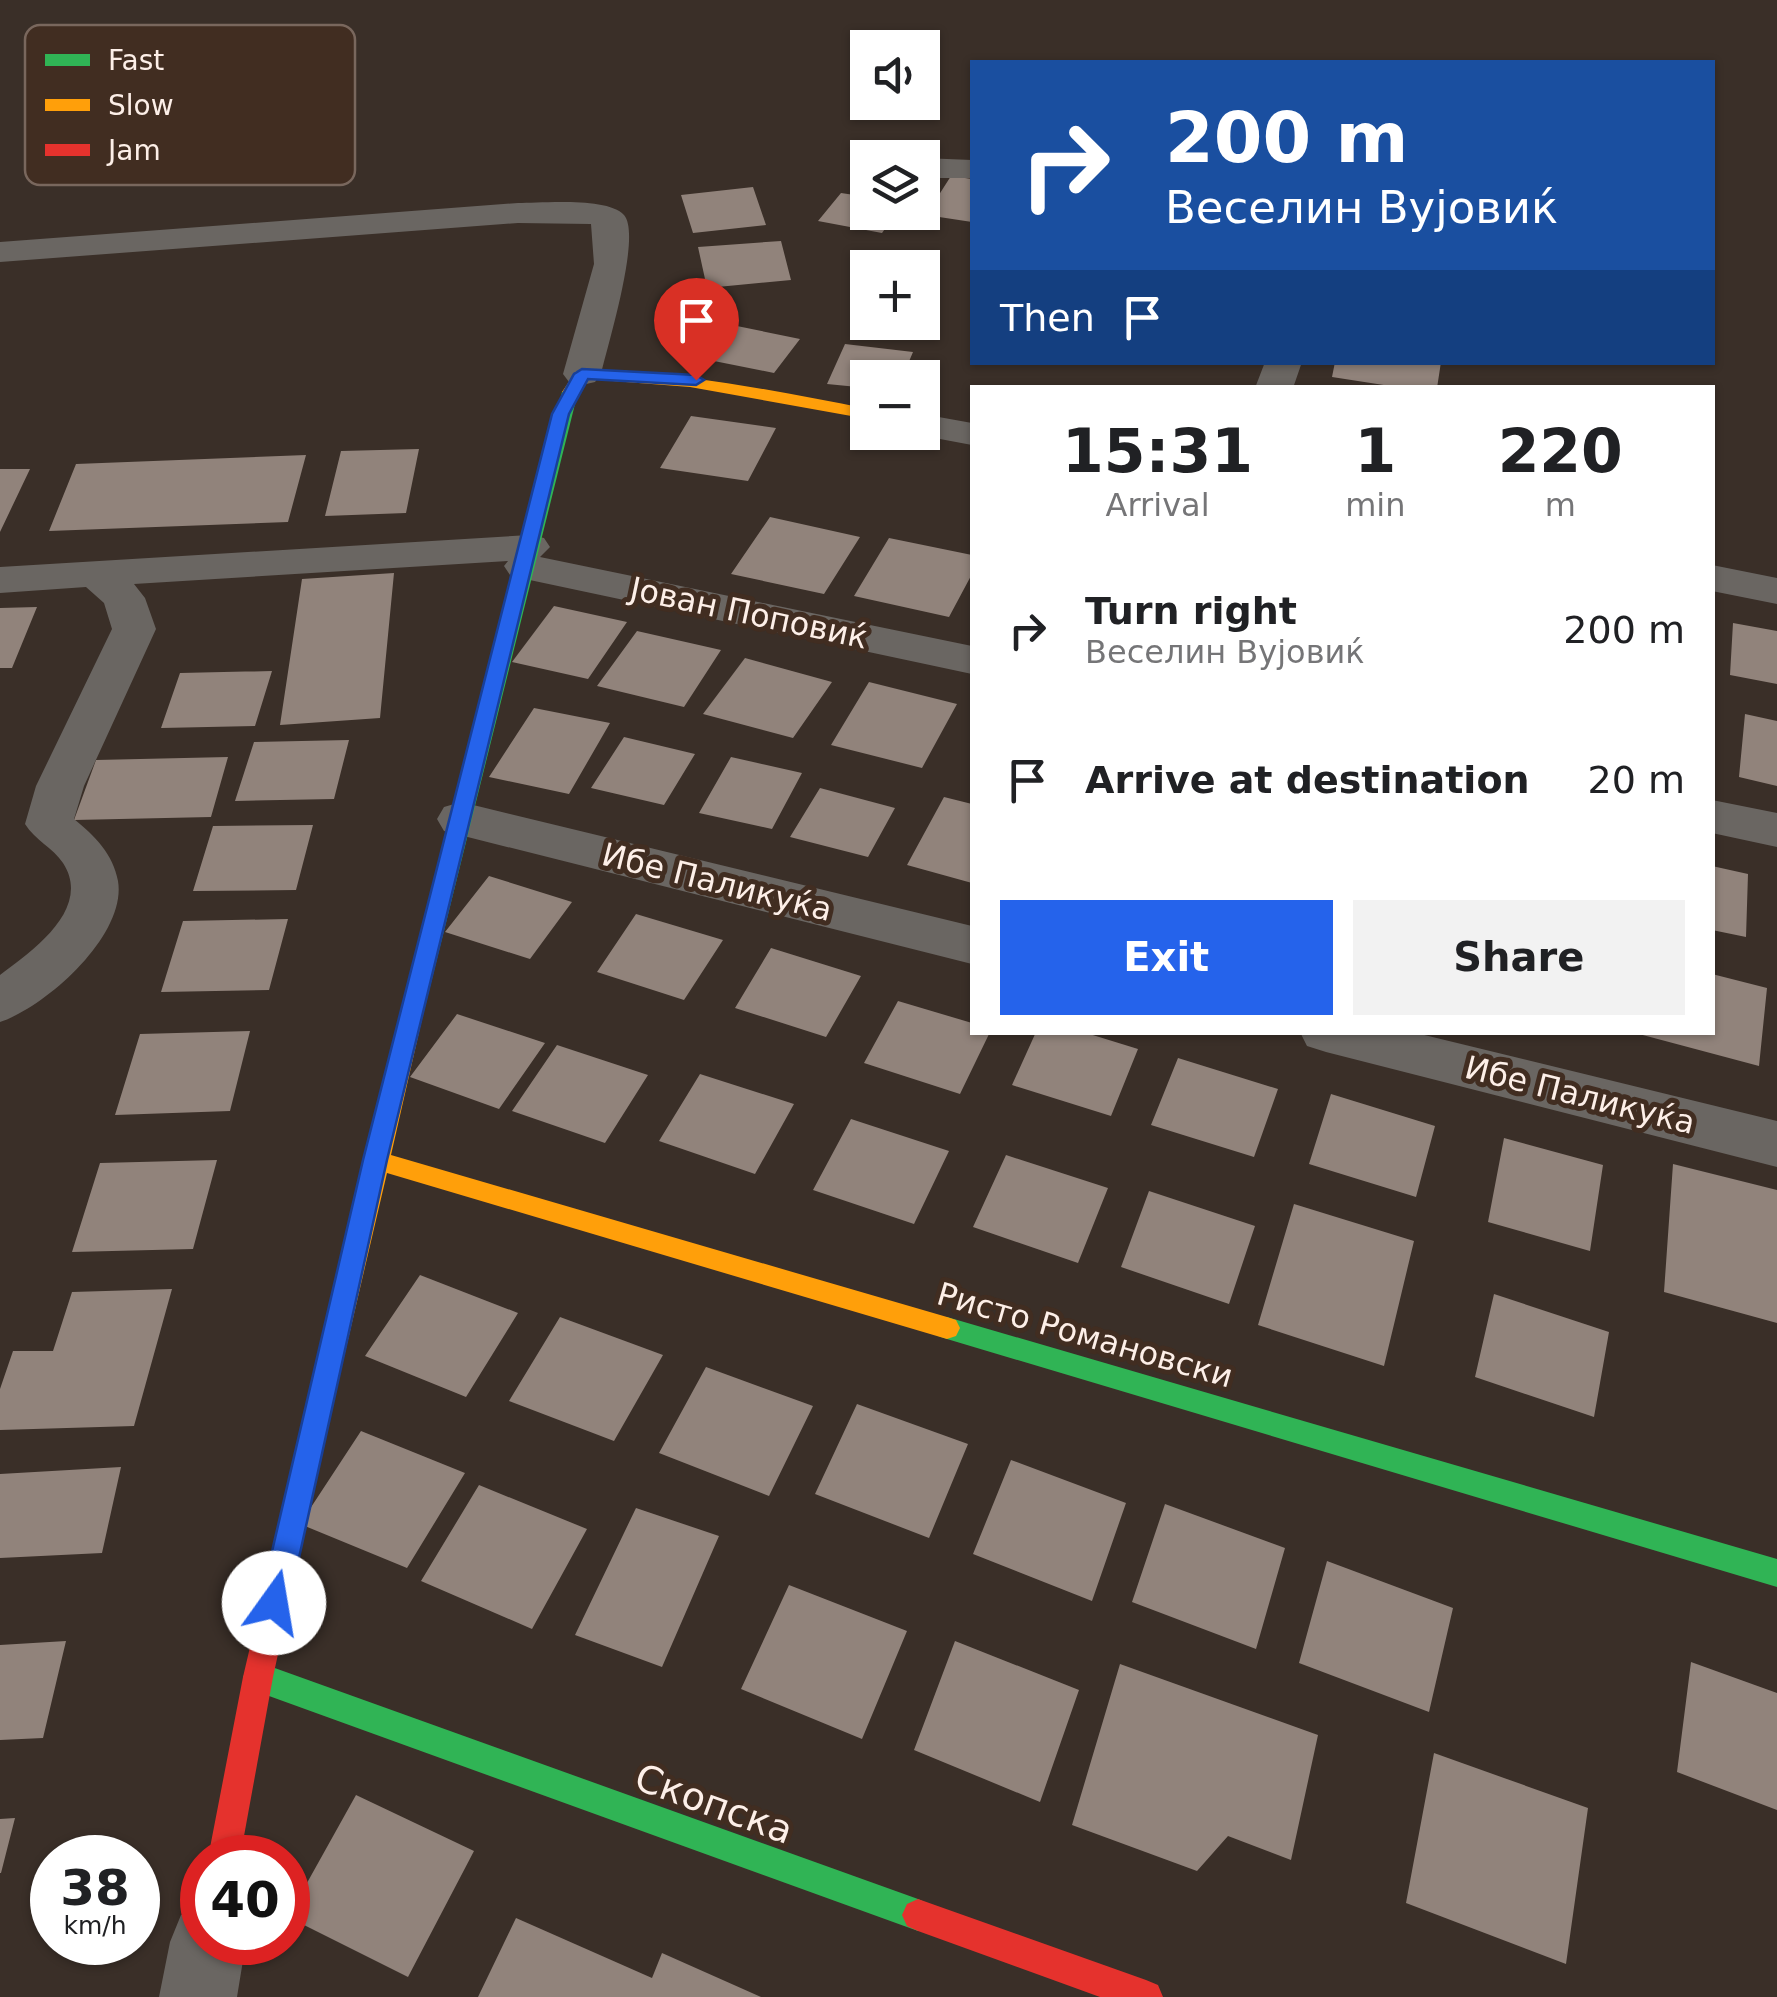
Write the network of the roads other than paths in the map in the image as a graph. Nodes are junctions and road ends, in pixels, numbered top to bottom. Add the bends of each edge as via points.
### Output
1 (940, 168) edge
2 (970, 169) edge
3 (0, 252) edge
4 (582, 374) junction
5 (850, 410) edge
6 (940, 428) edge
7 (970, 434) edge
8 (527, 556) junction
9 (93, 572) junction
10 (1715, 579) edge
11 (0, 580) edge
12 (1777, 591) edge
13 (970, 660) edge
14 (1715, 817) edge
15 (461, 819) junction
16 (1777, 830) edge
17 (970, 945) edge
18 (0, 1002) edge
19 (1338, 1035) edge
20 (1777, 1144) edge
21 (375, 1160) junction
22 (1777, 1572) edge
23 (258, 1677) junction
24 (228, 1835) edge
25 (204, 1965) edge
26 (198, 1997) edge
27 (1146, 1997) edge

1 - 2 street
3 - 4 street via 518,213 596,214 611,220 611,264
4 - 5 street via 696,380
4 - 8 street via 560,414
6 - 7 street
8 - 9 street, Јован Поповиќ
8 - 13 street, Јован Поповиќ
8 - 15 street
9 - 11 street, Јован Поповиќ
9 - 18 street via 124,598 134,630 60,786 49,824 88,860 95,900 76,939
10 - 12 street
14 - 16 street
15 - 17 street, Ибе Паликуќа
15 - 21 street
19 - 20 street, Ибе Паликуќа
21 - 22 street, Ристо Романовски
21 - 23 street
23 - 24 street
23 - 27 street, Скопска
25 - 26 street

